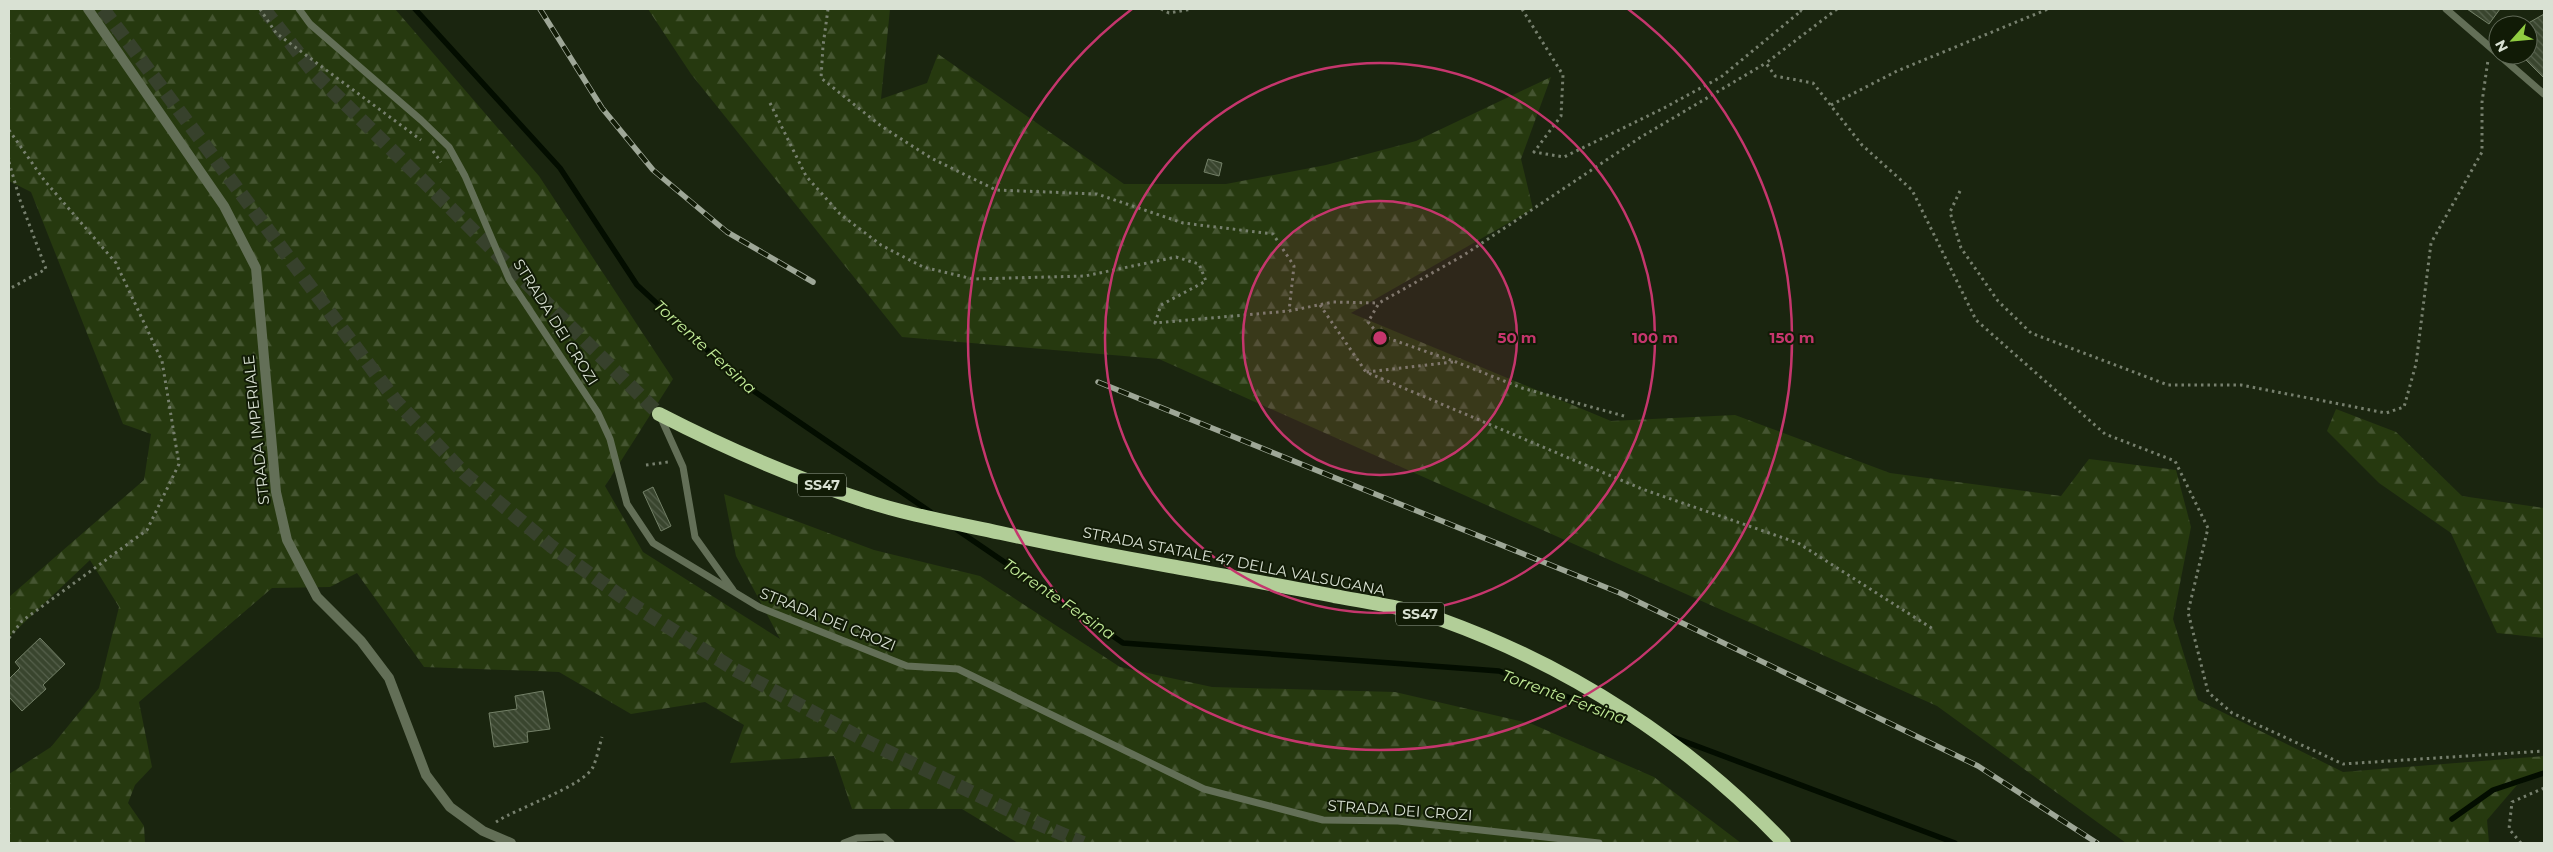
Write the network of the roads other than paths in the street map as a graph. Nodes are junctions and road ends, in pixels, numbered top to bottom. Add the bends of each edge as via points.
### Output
1 (88, 9) edge
2 (299, 9) edge
3 (2446, 9) edge
4 (2488, 45) edge
5 (2510, 65) edge
6 (2544, 94) edge
7 (659, 414) joint
8 (734, 592) junction
9 (511, 843) edge
10 (844, 843) edge
11 (891, 843) edge
12 (1599, 843) edge
13 (1784, 843) edge

1 - 9 street, STRADA IMPERIALE via 224,206 256,268 276,492 287,540 317,597 361,642 389,678 426,775 450,807 483,831
2 - 8 lane, STRADA DEI CROZI via 310,24 449,147 465,176 509,279 598,414 610,439 627,504 653,543
3 - 4 lane
5 - 6 lane
7 - 8 lane via 680,460 695,537
7 - 13 highway, STRADA STATALE 47 DELLA VALSUGANA / SS47 via 763,464 864,500 927,518 1379,604 1439,619 1561,673 1616,704 1732,791
8 - 12 lane, STRADA DEI CROZI via 759,607 907,666 958,669 1204,789 1324,820 1398,821
10 - 11 lane via 857,838 884,837

